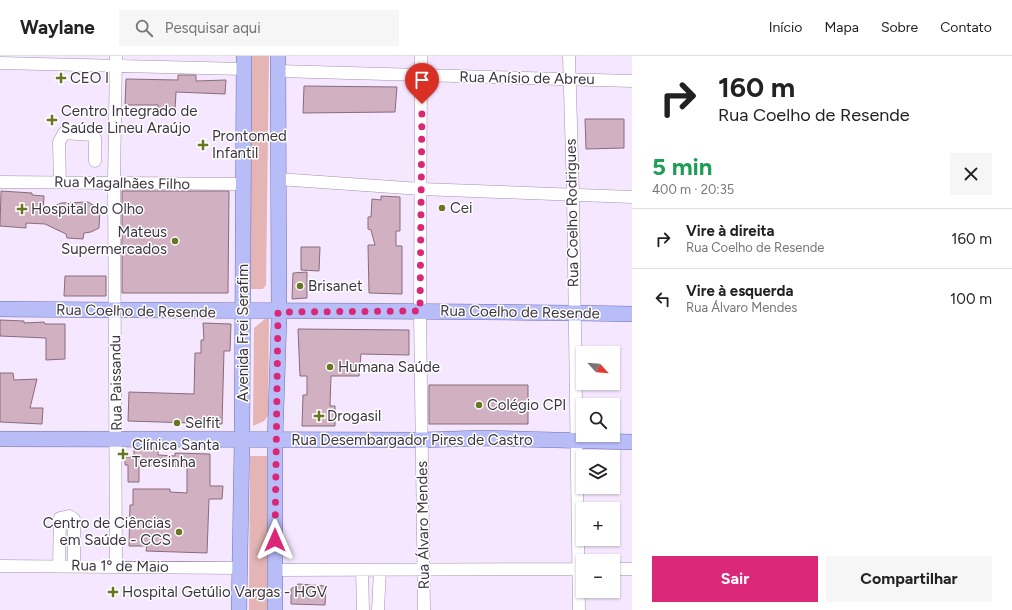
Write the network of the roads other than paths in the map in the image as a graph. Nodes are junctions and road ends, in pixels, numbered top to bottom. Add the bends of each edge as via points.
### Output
1 (278, 56) edge
2 (421, 56) edge
3 (568, 56) edge
4 (116, 61) edge
5 (244, 62) edge
6 (0, 63) edge
7 (278, 71) junction
8 (422, 76) junction
9 (568, 79) junction
10 (632, 81) edge
11 (95, 161) dead end
12 (278, 179) junction
13 (0, 182) edge
14 (60, 182) junction
15 (114, 182) junction
16 (244, 184) junction
17 (421, 189) junction
18 (573, 193) junction
19 (632, 197) edge
20 (0, 309) edge
21 (114, 310) junction
22 (420, 311) junction
23 (243, 312) junction
24 (278, 312) junction
25 (574, 313) junction
26 (632, 314) edge
27 (576, 399) edge
28 (116, 438) junction
29 (0, 439) edge
30 (275, 440) junction
31 (421, 440) junction
32 (242, 441) junction
33 (576, 442) edge
34 (577, 442) edge
35 (620, 442) edge
36 (632, 442) edge
37 (581, 554) edge
38 (0, 566) edge
39 (59, 566) junction
40 (74, 566) junction
41 (116, 566) junction
42 (239, 568) junction
43 (576, 569) edge
44 (620, 569) edge
45 (275, 570) junction
46 (362, 570) junction
47 (380, 570) junction
48 (632, 570) edge
49 (424, 571) junction
50 (580, 598) edge
51 (239, 610) edge
52 (275, 610) edge
53 (363, 610) edge
54 (378, 610) edge
55 (424, 610) edge
56 (579, 610) edge

1 - 7 main road
2 - 8 street, Rua Álvaro Mendes
3 - 9 street, Rua Coelho Rodrigues
4 - 5 street
4 - 6 street
4 - 15 street, Rua Paissandu
5 - 16 main road, Avenida Frei Serafim
7 - 8 street, Rua Anísio de Abreu
7 - 12 main road
8 - 9 street, Rua Anísio de Abreu
8 - 17 street, Rua Álvaro Mendes
9 - 10 street, Rua Anísio de Abreu
9 - 18 street, Rua Coelho Rodrigues
11 - 14 street via 95,138 92,135 64,133 59,142
12 - 17 street
12 - 24 main road
13 - 14 street, Rua Magalhães Filho
14 - 15 street, Rua Magalhães Filho
15 - 16 street, Rua Magalhães Filho
15 - 21 street, Rua Paissandu
16 - 23 main road, Avenida Frei Serafim
17 - 18 street
17 - 22 street, Rua Álvaro Mendes
18 - 19 street
18 - 25 street, Rua Coelho Rodrigues
20 - 21 main road, Rua Coelho de Resende
21 - 23 main road, Rua Coelho de Resende
21 - 28 street, Rua Paissandu
22 - 24 main road, Rua Coelho de Resende
22 - 25 main road, Rua Coelho de Resende
22 - 31 street, Rua Álvaro Mendes
23 - 24 main road, Rua Coelho de Resende
23 - 32 main road, Avenida Frei Serafim
24 - 30 main road
25 - 26 main road, Rua Coelho de Resende
25 - 27 street, Rua Coelho Rodrigues
28 - 29 main road, Rua Desembargador Pires de Castro
28 - 32 main road, Rua Desembargador Pires de Castro
28 - 41 street, Rua Paissandu
30 - 31 main road, Rua Desembargador Pires de Castro
30 - 32 main road, Rua Desembargador Pires de Castro
30 - 45 main road
31 - 33 main road, Rua Desembargador Pires de Castro via 483,438
31 - 49 street, Rua Álvaro Mendes
32 - 42 main road, Avenida Frei Serafim
34 - 37 street, Rua Coelho Rodrigues
35 - 36 main road, Rua Desembargador Pires de Castro
38 - 39 street, Rua 1º de Maio
39 - 40 street, Rua 1º de Maio
39 - 40 street via 60,518 69,516 74,519
40 - 41 street, Rua 1º de Maio
41 - 42 street, Rua 1º de Maio
42 - 51 main road, Avenida Frei Serafim
43 - 49 street
44 - 48 street
45 - 46 street
45 - 52 main road
46 - 47 street
46 - 53 street
47 - 49 street
47 - 54 street
49 - 55 street, Rua Álvaro Mendes
50 - 56 street, Rua Coelho Rodrigues

